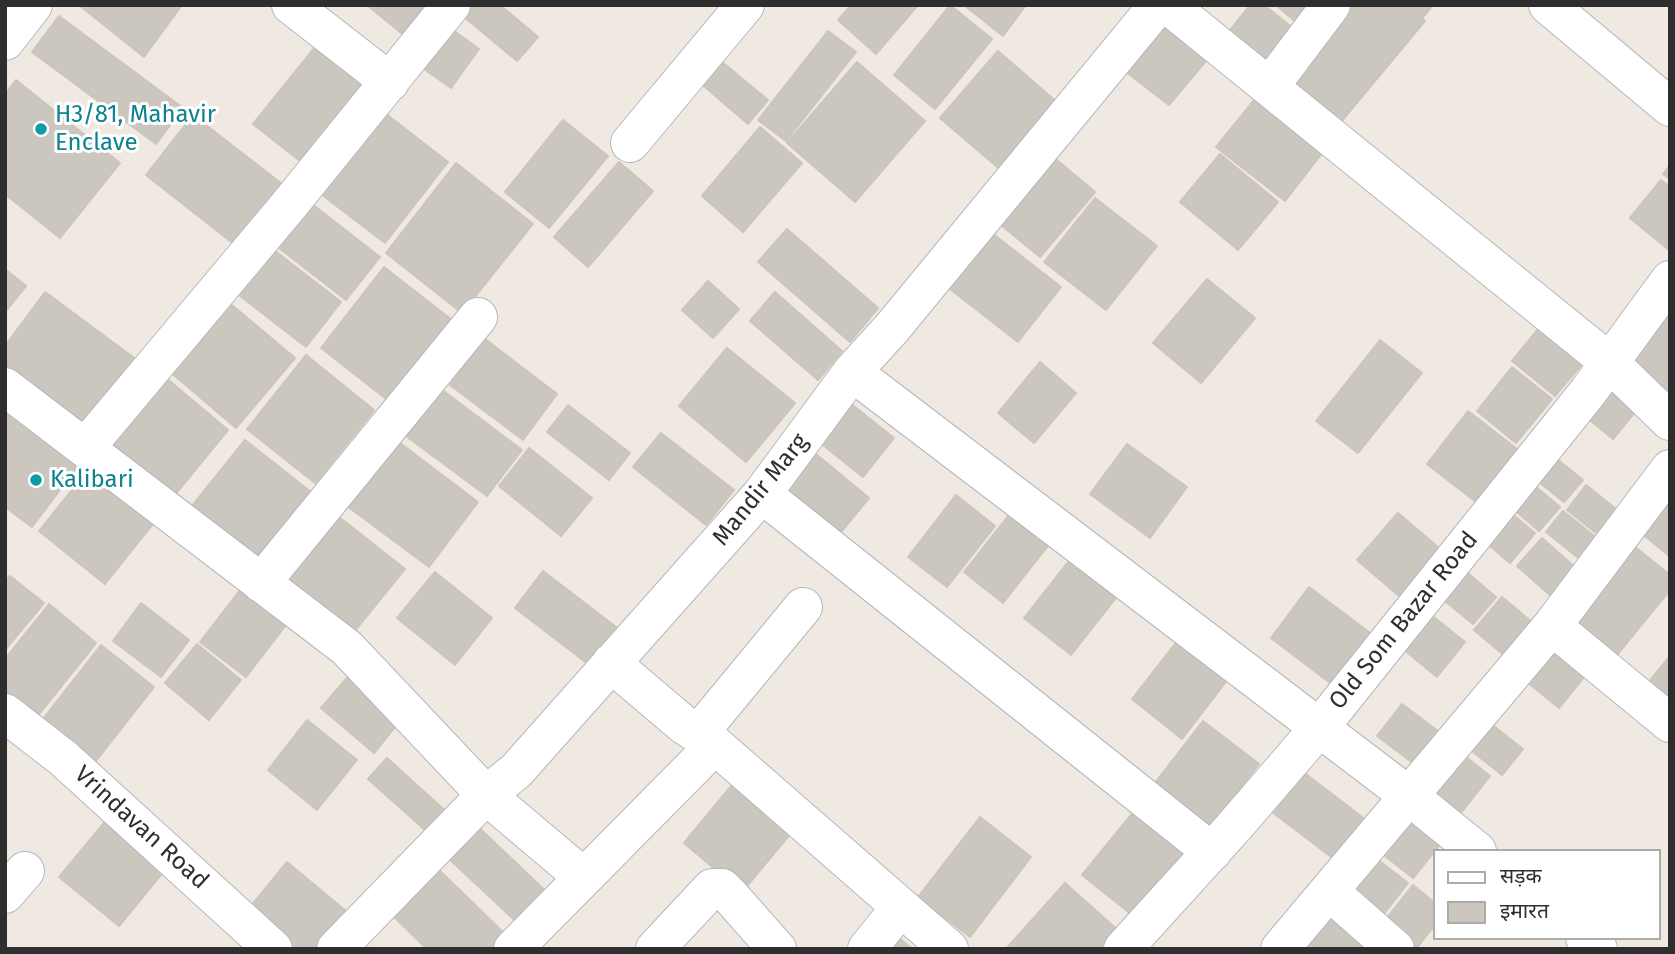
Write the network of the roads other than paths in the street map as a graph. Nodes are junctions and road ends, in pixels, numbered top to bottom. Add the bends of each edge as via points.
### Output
1 (33, 5) edge
2 (451, 5) edge
3 (745, 5) edge
4 (1158, 5) edge
5 (1168, 5) edge
6 (1331, 5) edge
7 (1548, 5) edge
8 (295, 6) edge
9 (5, 41) edge
10 (390, 82) junction
11 (1270, 86) junction
12 (1670, 107) edge
13 (630, 143) dead end
14 (1669, 283) edge
15 (478, 317) dead end
16 (1609, 362) junction
17 (852, 372) junction
18 (7, 393) edge
19 (1670, 421) edge
20 (86, 447) junction
21 (1670, 469) edge
22 (762, 494) junction
23 (261, 583) junction
24 (803, 607) dead end
25 (1552, 626) junction
26 (611, 663) junction
27 (5, 713) edge
28 (1670, 723) edge
29 (1319, 728) junction
30 (707, 739) junction
31 (486, 795) junction
32 (1409, 796) junction
33 (1475, 849) edge
34 (1212, 852) junction
35 (583, 877) junction
36 (1329, 891) junction
37 (901, 908) junction
38 (515, 948) edge
39 (273, 949) edge
40 (336, 949) edge
41 (654, 949) edge
42 (777, 949) edge
43 (867, 949) edge
44 (948, 949) edge
45 (1123, 949) edge
46 (1280, 949) edge
47 (1395, 949) edge

1 - 9 street
2 - 10 street
3 - 13 street
4 - 17 street, Mandir Marg
5 - 11 street
6 - 11 street
7 - 12 street
8 - 10 street
10 - 20 street
11 - 16 street
14 - 16 street, Old Som Bazar Road
15 - 23 street
16 - 19 street
16 - 29 street, Old Som Bazar Road
17 - 22 street, Mandir Marg
17 - 29 street
18 - 20 street
20 - 23 street
21 - 25 street
22 - 26 street, Mandir Marg
22 - 34 street
23 - 31 street via 347,648
24 - 30 street
25 - 28 street
25 - 32 street
26 - 30 street
26 - 31 street, Mandir Marg via 516,771
27 - 39 street, Vrindavan Road via 64,758
29 - 32 street
29 - 34 street, Old Som Bazar Road
30 - 35 street
30 - 37 street
31 - 35 street
31 - 40 street, Mandir Marg
32 - 33 street
32 - 36 street
34 - 45 street, Old Som Bazar Road
35 - 38 street
36 - 46 street
36 - 47 street
37 - 43 street
37 - 44 street
41 - 42 street via 712,888 722,888 732,897

